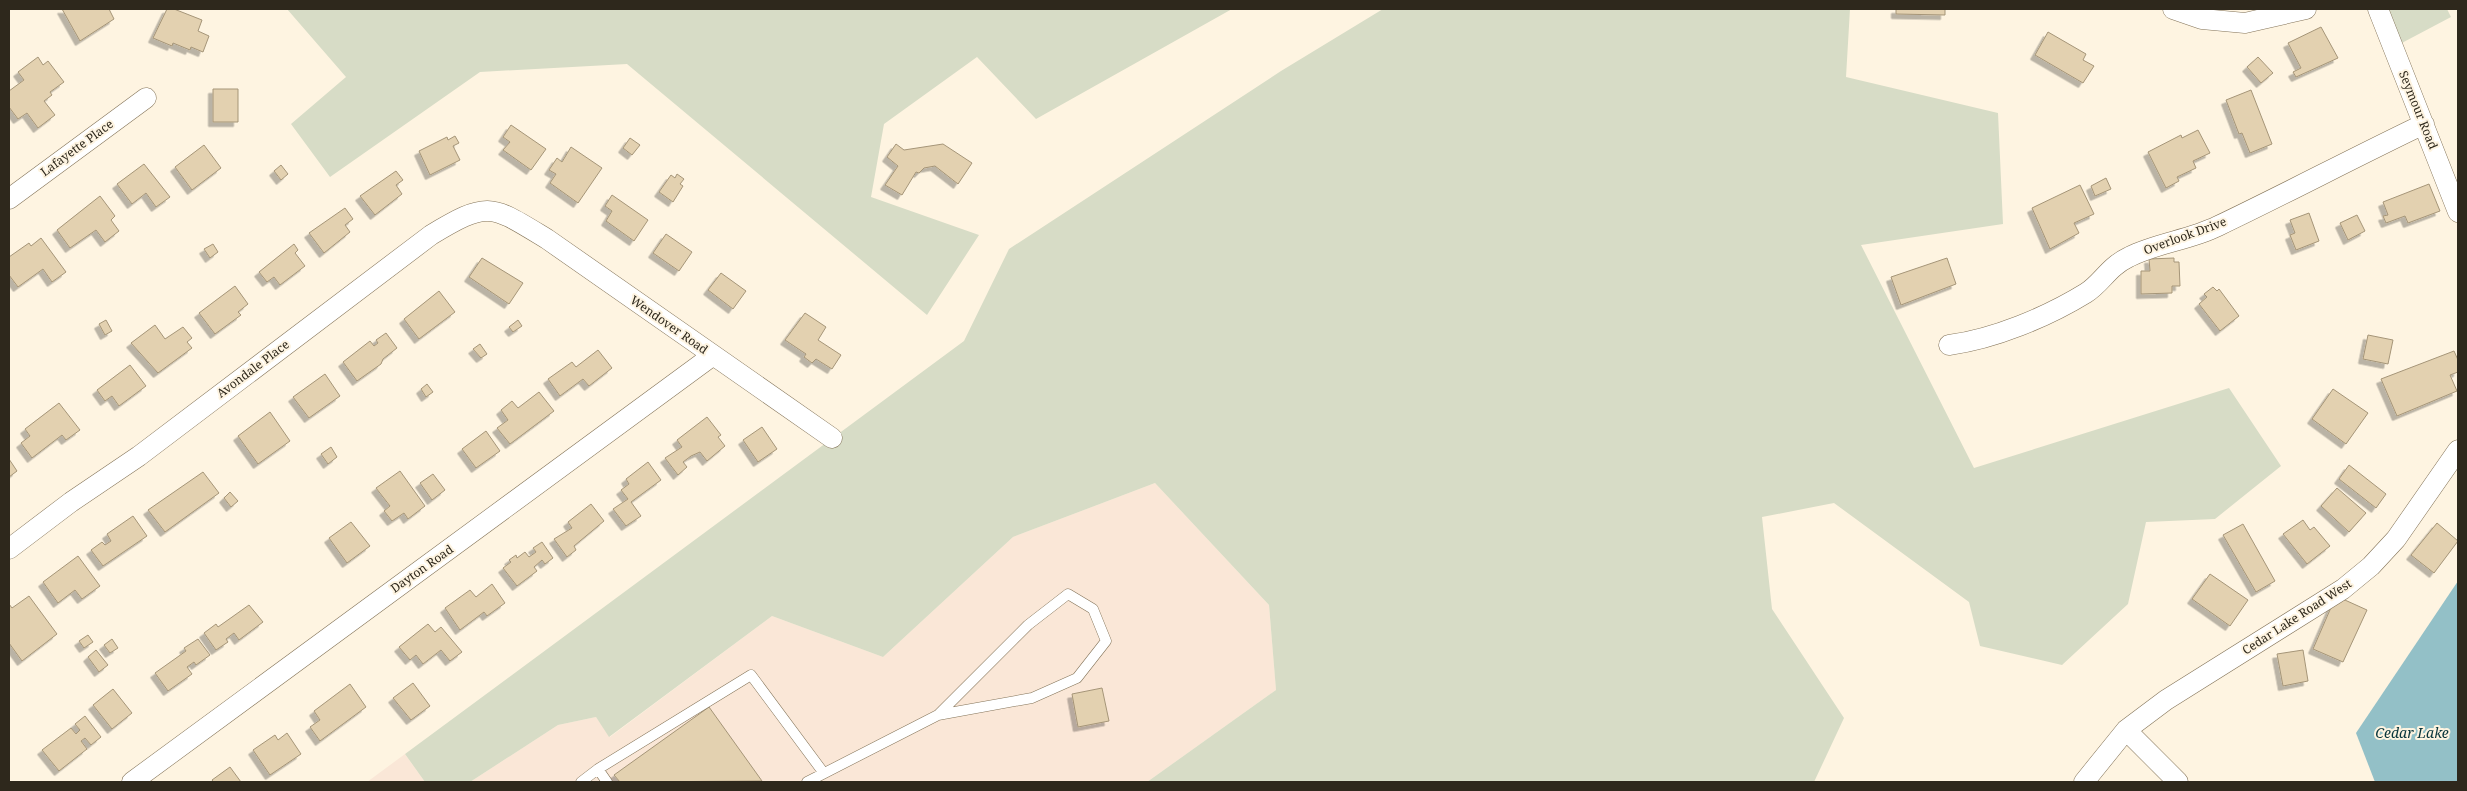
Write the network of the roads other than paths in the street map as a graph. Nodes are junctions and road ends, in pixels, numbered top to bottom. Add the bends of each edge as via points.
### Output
1 (2173, 9) edge
2 (2306, 9) edge
3 (2378, 9) edge
4 (146, 98) dead end
5 (2424, 124) junction
6 (9, 199) edge
7 (2458, 212) edge
8 (505, 214) joint
9 (1949, 345) dead end
10 (712, 356) junction
11 (832, 438) dead end
12 (2458, 450) edge
13 (9, 549) edge
14 (938, 714) junction
15 (2126, 730) junction
16 (598, 769) junction
17 (823, 772) junction
18 (132, 782) edge
19 (581, 782) edge
20 (607, 782) edge
21 (807, 782) edge
22 (2084, 782) edge
23 (2178, 782) edge

1 - 2 street via 2202,18 2245,23
3 - 5 street, Seymour Road
4 - 6 street, Lafayette Place
5 - 7 street, Seymour Road
5 - 9 street, Overlook Drive via 2216,227 2130,256 2110,268 2087,292 2047,314 1972,342
8 - 10 street, Wendover Road via 547,239
8 - 13 street, Avondale Place via 484,210 463,216 430,235 139,456
10 - 11 street, Wendover Road
10 - 18 street, Dayton Road
12 - 15 street, Cedar Lake Road West via 2396,539 2371,566 2343,589 2166,700
14 - 14 lane via 1032,698 1078,678 1106,641 1093,609 1068,594 1028,625
14 - 17 lane
15 - 22 street, Cedar Lake Road West
15 - 23 street
16 - 17 lane via 751,675
16 - 19 lane
16 - 20 lane
17 - 21 lane

